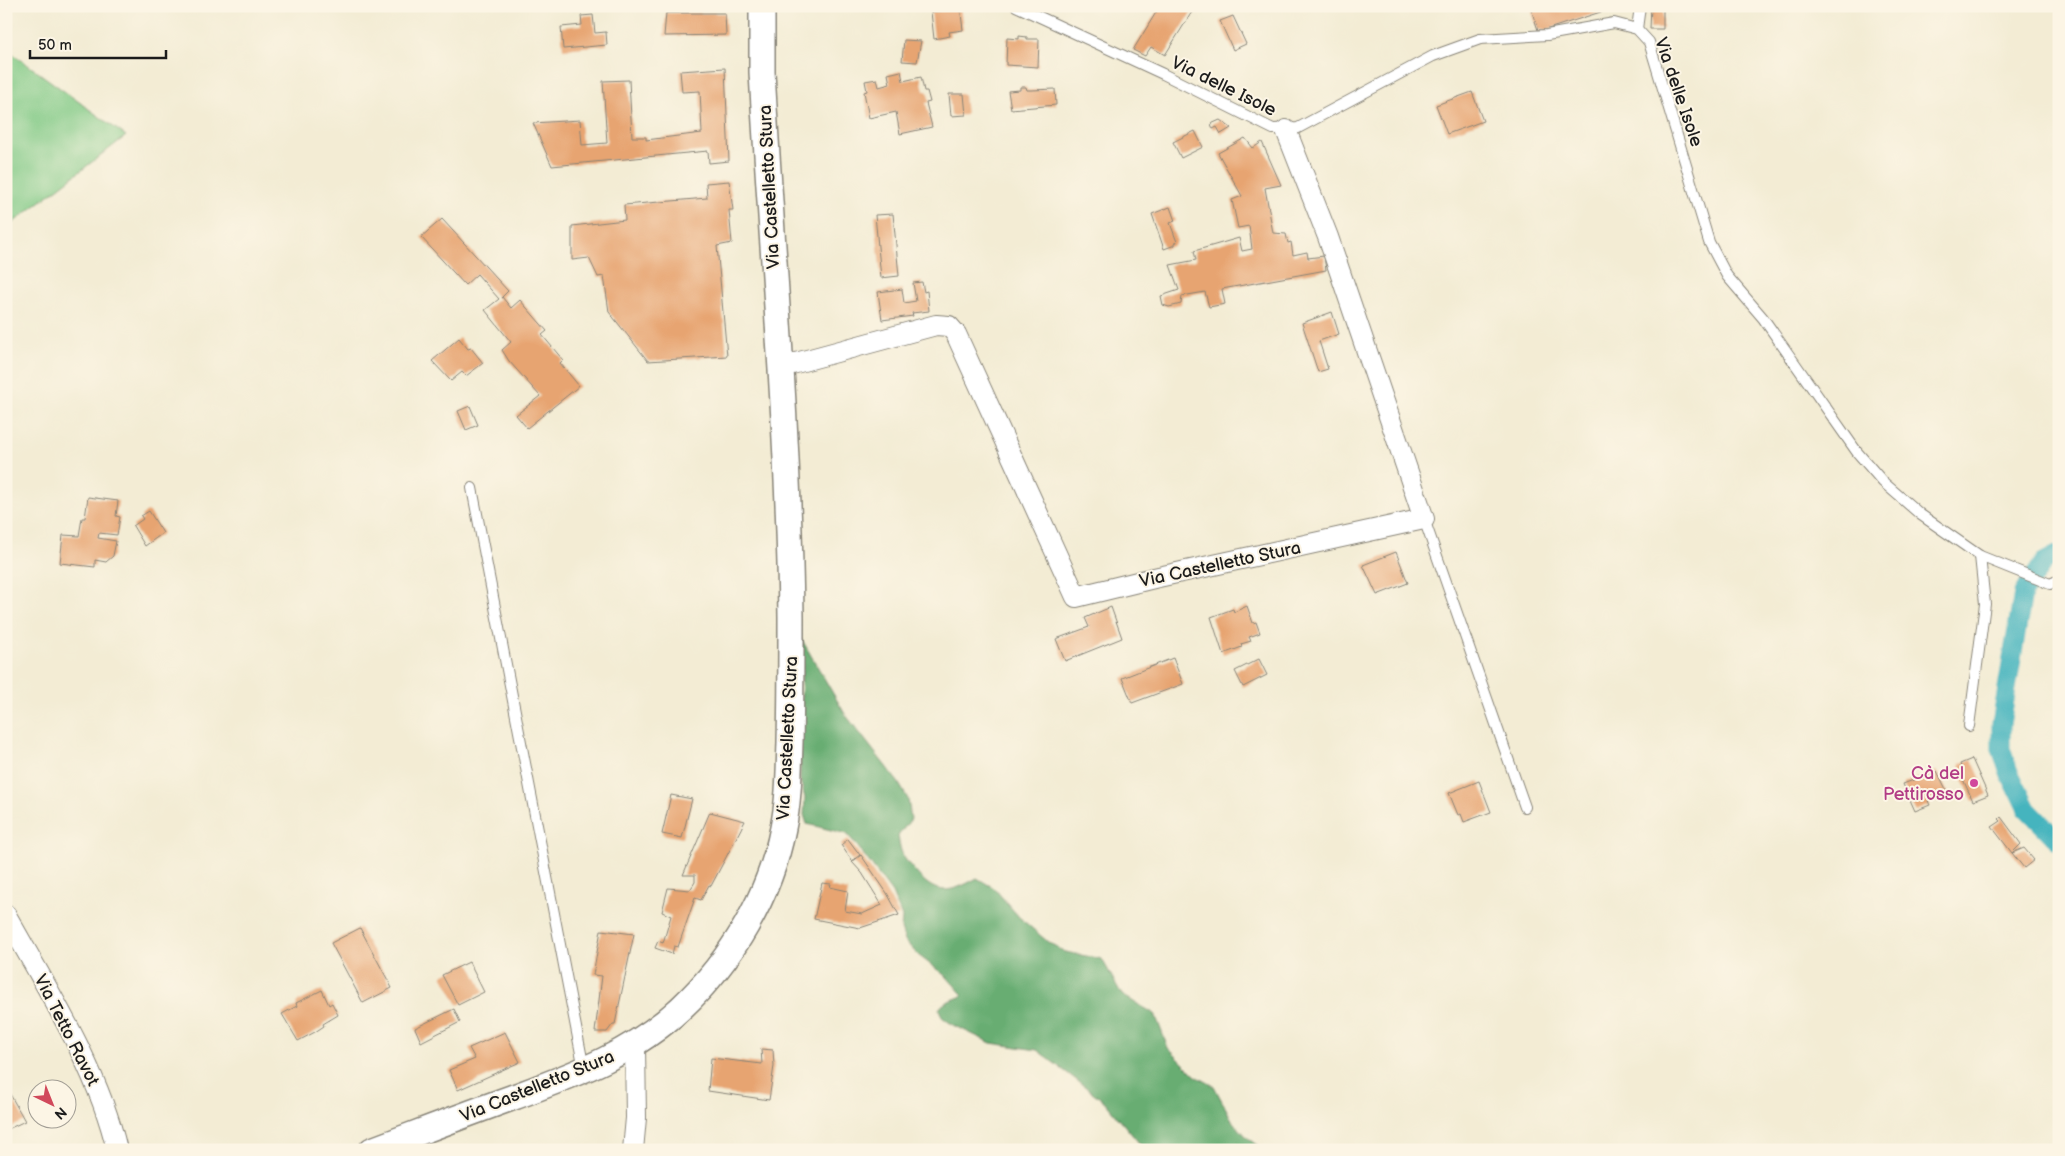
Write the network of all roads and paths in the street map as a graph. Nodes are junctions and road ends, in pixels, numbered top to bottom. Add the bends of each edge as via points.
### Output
1 (762, 6) edge
2 (1016, 6) edge
3 (1640, 6) edge
4 (1637, 29) junction
5 (1286, 130) junction
6 (781, 367) junction
7 (472, 488) dead end
8 (1424, 519) junction
9 (1980, 556) junction
10 (2054, 582) edge
11 (1968, 726) dead end
12 (1525, 806) dead end
13 (6, 915) edge
14 (635, 1045) junction
15 (584, 1070) junction
16 (117, 1150) edge
17 (372, 1150) edge
18 (633, 1150) edge

1 - 6 street, Via Castelletto Stura via 763,92
2 - 5 lane, Via delle Isole via 1273,129
3 - 4 lane
4 - 5 lane, Via delle Isole via 1614,23 1547,36 1480,39 1432,56 1298,128
4 - 9 lane, Via delle Isole via 1649,42 1709,242 1727,276 1769,326 1856,452 1883,482 1921,515
5 - 8 street via 1328,237
6 - 8 street, Via Castelletto Stura via 936,325 949,326 956,334 1076,598
6 - 14 street, Via Castelletto Stura via 792,675 783,828 772,871 755,911 729,953 681,1008
7 - 15 lane
8 - 12 lane
9 - 10 lane, Via delle Isole via 2014,571
9 - 11 lane via 1985,604
13 - 16 street, Via Tetto Ravot via 82,1056 112,1129
14 - 15 street, Via Castelletto Stura
14 - 18 street
15 - 17 street, Via Castelletto Stura

